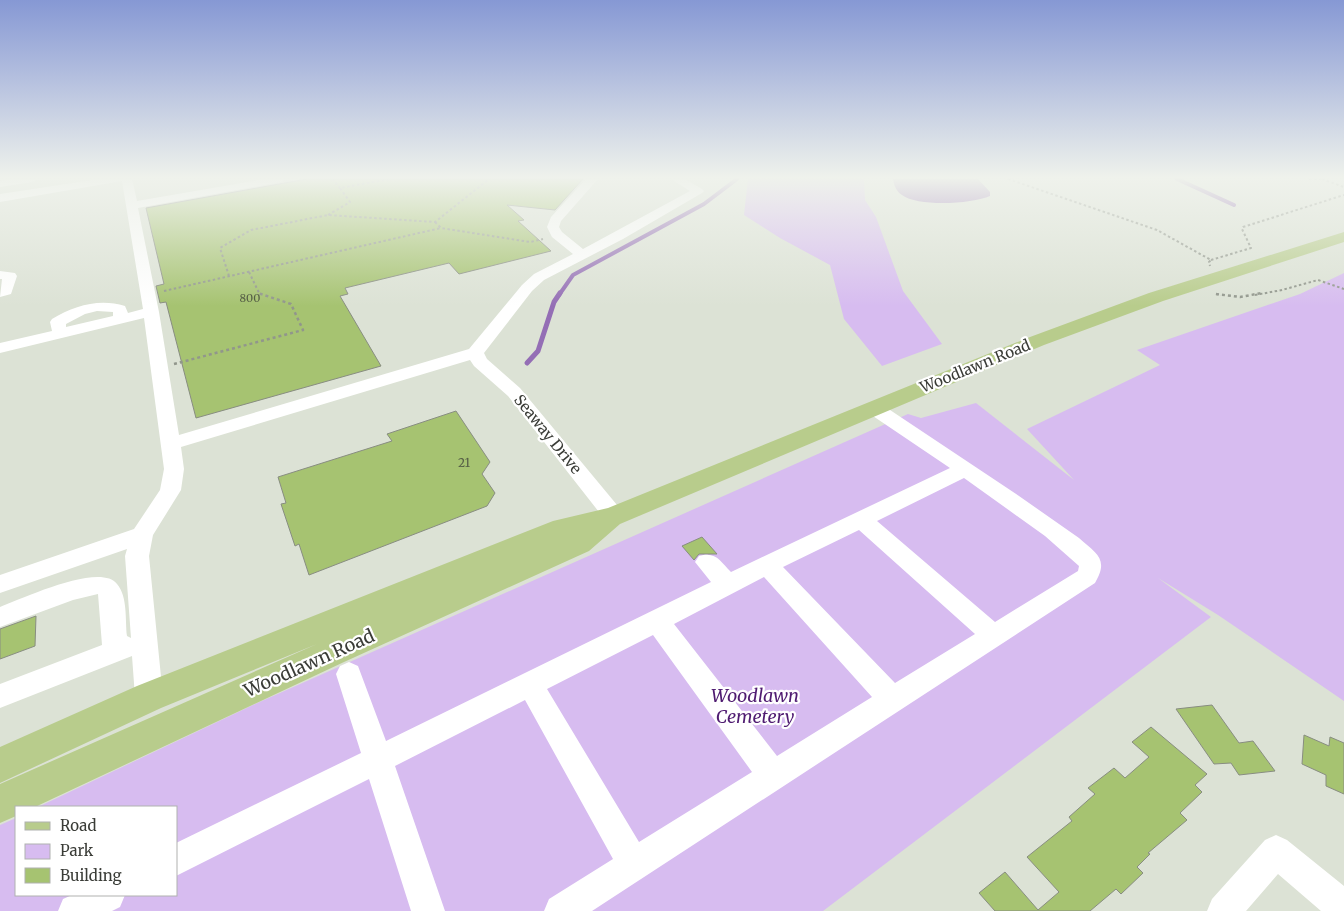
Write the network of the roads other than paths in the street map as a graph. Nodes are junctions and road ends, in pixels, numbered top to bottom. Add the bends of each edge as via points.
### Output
1 (135, 222) edge
2 (554, 222) edge
3 (644, 222) edge
4 (1344, 237) edge
5 (581, 254) junction
6 (0, 275) edge
7 (0, 293) edge
8 (149, 305) junction
9 (121, 316) junction
10 (0, 340) edge
11 (0, 348) edge
12 (477, 355) junction
13 (874, 408) junction
14 (170, 444) junction
15 (965, 469) junction
16 (614, 516) junction
17 (862, 520) junction
18 (142, 535) junction
19 (707, 562) dead end
20 (768, 566) junction
21 (0, 584) edge
22 (726, 584) junction
23 (0, 617) edge
24 (657, 621) junction
25 (993, 636) junction
26 (143, 640) junction
27 (115, 651) junction
28 (349, 674) dead end
29 (530, 684) junction
30 (0, 696) edge
31 (149, 697) junction
32 (892, 699) junction
33 (377, 760) junction
34 (0, 764) edge
35 (773, 775) junction
36 (0, 804) edge
37 (178, 859) edge
38 (634, 864) junction
39 (106, 896) edge
40 (1344, 908) edge
41 (75, 911) edge
42 (428, 911) edge
43 (561, 911) edge
44 (1224, 911) edge

1 - 8 street
2 - 5 street via 558,236
3 - 5 street
4 - 13 main road, Woodlawn Road via 1289,254 1212,267
5 - 12 street via 539,277 527,288
6 - 7 street via 10,276 6,291
8 - 9 street
8 - 14 street
9 - 10 street
9 - 11 street
12 - 14 street
12 - 16 street, Seaway Drive via 514,392
13 - 15 street
13 - 16 main road, Woodlawn Road
14 - 18 street via 174,469 170,490
15 - 17 street
15 - 25 street via 1090,562 1088,578
16 - 31 main road, Woodlawn Road via 563,528
16 - 36 main road, Woodlawn Road via 579,544 332,652
17 - 20 street
17 - 25 street
18 - 21 street
18 - 26 street via 136,564
19 - 22 street
20 - 22 street
20 - 32 street
22 - 24 street
23 - 27 street via 83,588 101,586 111,594
24 - 29 street
24 - 35 street
25 - 32 street
26 - 27 street
26 - 31 street
27 - 30 street
28 - 33 street
29 - 33 street
29 - 38 street
31 - 34 main road, Woodlawn Road
32 - 35 street
33 - 37 street
33 - 42 street
35 - 38 street
38 - 43 street
39 - 41 street
40 - 44 street via 1276,851

